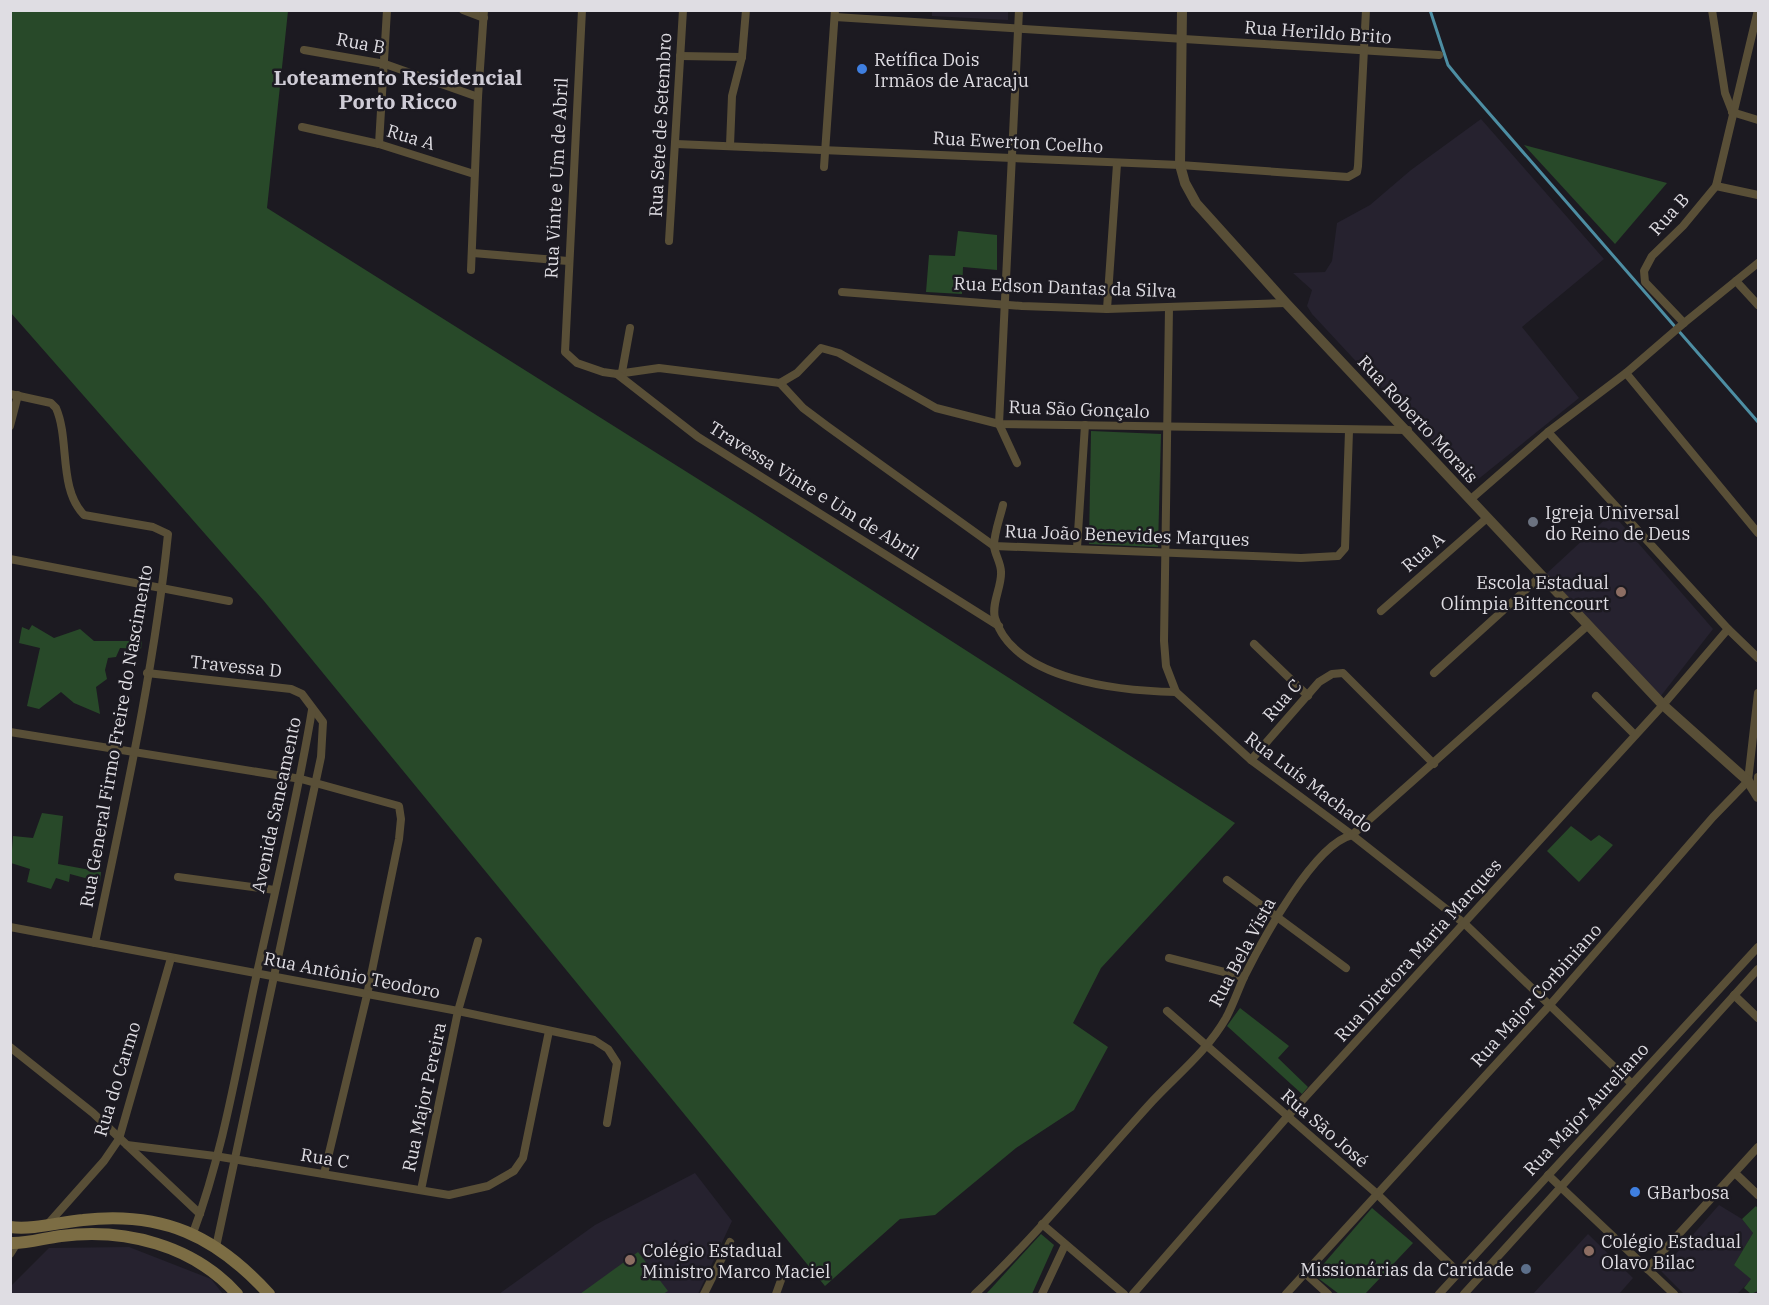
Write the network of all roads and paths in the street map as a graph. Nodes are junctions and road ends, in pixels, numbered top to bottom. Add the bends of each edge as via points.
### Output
1 (387, 10) edge
2 (463, 10) edge
3 (582, 10) edge
4 (683, 10) edge
5 (746, 10) edge
6 (1019, 10) edge
7 (1182, 10) edge
8 (1366, 10) edge
9 (1712, 10) edge
10 (1758, 10) edge
11 (484, 14) edge
12 (835, 14) edge
13 (1018, 27) junction
14 (1182, 39) junction
15 (304, 50) dead end
16 (1364, 52) junction
17 (1439, 55) dead end
18 (680, 56) junction
19 (742, 57) junction
20 (385, 64) junction
21 (478, 97) junction
22 (1732, 112) junction
23 (1758, 120) edge
24 (302, 127) dead end
25 (379, 144) junction
26 (676, 144) junction
27 (730, 145) junction
28 (825, 150) junction
29 (1011, 158) junction
30 (1117, 164) junction
31 (1180, 165) junction
32 (824, 167) dead end
33 (474, 174) junction
34 (1716, 186) junction
35 (1758, 195) edge
36 (669, 241) dead end
37 (473, 253) junction
38 (568, 261) junction
39 (1758, 263) edge
40 (471, 270) dead end
41 (1736, 281) junction
42 (842, 292) dead end
43 (1286, 303) junction
44 (1006, 304) junction
45 (1758, 305) edge
46 (1169, 308) junction
47 (1107, 309) junction
48 (1684, 323) junction
49 (630, 328) dead end
50 (619, 373) junction
51 (1626, 373) junction
52 (780, 383) junction
53 (14, 395) edge
54 (999, 424) junction
55 (1085, 425) junction
56 (10, 426) edge
57 (1169, 428) junction
58 (1407, 430) junction
59 (1349, 431) junction
60 (1548, 432) junction
61 (1017, 463) dead end
62 (1471, 499) junction
63 (1003, 505) dead end
64 (1487, 518) junction
65 (1758, 533) edge
66 (994, 546) junction
67 (1077, 548) junction
68 (1165, 554) junction
69 (10, 559) edge
70 (1540, 576) junction
71 (162, 589) junction
72 (228, 601) dead end
73 (1381, 611) dead end
74 (999, 626) junction
75 (1587, 626) junction
76 (1728, 629) junction
77 (1254, 644) dead end
78 (1758, 658) edge
79 (147, 673) junction
80 (1434, 673) dead end
81 (1176, 692) junction
82 (1758, 693) edge
83 (1308, 696) junction
84 (1596, 696) dead end
85 (1663, 705) junction
86 (312, 710) junction
87 (10, 732) edge
88 (1635, 735) junction
89 (134, 752) junction
90 (1251, 760) junction
91 (1434, 764) junction
92 (1758, 777) edge
93 (301, 779) junction
94 (1748, 782) junction
95 (316, 783) junction
96 (1758, 795) edge
97 (1352, 835) junction
98 (178, 877) dead end
99 (1227, 880) dead end
100 (275, 890) junction
101 (1277, 917) junction
102 (1465, 924) junction
103 (10, 927) edge
104 (478, 941) dead end
105 (95, 943) junction
106 (1758, 947) edge
107 (171, 958) junction
108 (1169, 958) dead end
109 (1346, 968) dead end
110 (1758, 969) edge
111 (257, 974) junction
112 (273, 977) junction
113 (1244, 977) junction
114 (367, 995) junction
115 (1734, 995) junction
116 (1549, 1006) junction
117 (458, 1011) junction
118 (1167, 1011) dead end
119 (1758, 1018) edge
120 (549, 1031) junction
121 (1208, 1046) junction
122 (10, 1047) edge
123 (236, 1073) junction
124 (252, 1076) junction
125 (1632, 1084) junction
126 (1287, 1117) junction
127 (607, 1123) dead end
128 (119, 1139) junction
129 (127, 1145) junction
130 (1758, 1147) edge
131 (215, 1156) junction
132 (235, 1160) junction
133 (1735, 1173) junction
134 (324, 1174) junction
135 (1548, 1175) junction
136 (1562, 1187) junction
137 (421, 1190) junction
138 (1376, 1193) junction
139 (1758, 1195) edge
140 (200, 1214) junction
141 (48, 1224) junction
142 (1042, 1224) junction
143 (10, 1227) edge
144 (193, 1233) junction
145 (730, 1242) dead end
146 (1065, 1245) junction
147 (13, 1247) edge
148 (216, 1247) junction
149 (785, 1269) dead end
150 (1647, 1269) junction
151 (1459, 1273) junction
152 (1306, 1274) junction
153 (237, 1294) edge
154 (269, 1294) edge
155 (704, 1294) edge
156 (776, 1294) edge
157 (975, 1294) edge
158 (1042, 1294) edge
159 (1124, 1294) edge
160 (1133, 1294) edge
161 (1286, 1294) edge
162 (1328, 1294) edge
163 (1439, 1294) edge
164 (1464, 1294) edge
165 (1674, 1294) edge

1 - 20 street
2 - 11 street
3 - 38 street, Rua Vinte e Um de Abril
4 - 18 street, Rua Sete de Setembro
5 - 19 street
6 - 13 street
7 - 14 street, Rua Roberto Morais
8 - 16 street
9 - 22 street via 1725,93
10 - 22 street, Rua B
11 - 21 street
12 - 13 street, Rua Herildo Brito
12 - 28 street
13 - 14 street, Rua Herildo Brito
13 - 29 street
14 - 16 street, Rua Herildo Brito
14 - 31 street, Rua Roberto Morais
15 - 20 street, Rua B
16 - 17 street, Rua Herildo Brito
16 - 31 street, Rua Ewerton Coelho via 1357,172 1348,177 1333,177
18 - 19 street
18 - 26 street, Rua Sete de Setembro
19 - 27 street via 733,82
20 - 21 street, Rua B
20 - 25 street
21 - 33 street
22 - 23 street
22 - 34 street, Rua B
24 - 25 street, Rua A
25 - 33 street, Rua A
26 - 27 street, Rua Ewerton Coelho
26 - 36 street, Rua Sete de Setembro
27 - 28 street, Rua Ewerton Coelho
28 - 29 street, Rua Ewerton Coelho
28 - 32 street
29 - 30 street, Rua Ewerton Coelho
29 - 44 street
30 - 31 street, Rua Ewerton Coelho
30 - 47 street
31 - 43 street, Rua Roberto Morais via 1196,202
33 - 37 street
34 - 35 street
34 - 48 street, Rua B via 1683,226 1652,255 1644,272 1645,282
37 - 38 street
37 - 40 street
38 - 50 street, Rua Vinte e Um de Abril via 564,348 567,355 577,363
39 - 41 street
41 - 45 street
41 - 48 street
42 - 44 street, Rua Edson Dantas da Silva
43 - 46 street, Rua Edson Dantas da Silva
43 - 58 street, Rua Roberto Morais
44 - 47 street, Rua Edson Dantas da Silva
44 - 54 street
46 - 47 street, Rua Edson Dantas da Silva
46 - 57 street
48 - 51 street
49 - 50 street
50 - 52 street via 659,368
50 - 74 street, Travessa Vinte e Um de Abril via 698,437
51 - 60 street
51 - 65 street
52 - 54 street, Rua São Gonçalo via 797,373 821,348 839,353 936,408
52 - 66 street, Rua João Benevides Marques via 819,420
53 - 56 street
53 - 71 street, Rua General Firmo Freire do Nascimento via 51,403 56,408 69,483 84,515 168,534
54 - 55 street, Rua São Gonçalo
54 - 61 street
55 - 57 street, Rua São Gonçalo
55 - 67 street
57 - 59 street, Rua São Gonçalo
57 - 68 street
58 - 59 street, Rua São Gonçalo
58 - 62 street, Rua Roberto Morais
59 - 68 street, Rua João Benevides Marques via 1344,548 1339,555 1329,558
60 - 62 street
60 - 76 street
62 - 64 street, Rua Roberto Morais
63 - 66 street
64 - 70 street, Rua Roberto Morais
64 - 73 street, Rua A
66 - 67 street, Rua João Benevides Marques
66 - 74 street via 1002,571 994,614
67 - 68 street, Rua João Benevides Marques
68 - 81 street via 1164,655
69 - 71 street
70 - 75 street, Rua Roberto Morais
70 - 80 street
71 - 72 street
71 - 79 street, Rua General Firmo Freire do Nascimento
74 - 81 street via 1024,655 1059,673 1122,690
75 - 85 street, Rua Roberto Morais
75 - 91 street, Rua Bela Vista
76 - 78 street
76 - 85 street, Rua Diretora Maria Marques
77 - 83 street
79 - 86 street, Travessa D via 288,688 302,694
79 - 89 street, Rua General Firmo Freire do Nascimento
81 - 90 street, Rua Luís Machado
82 - 94 street
83 - 90 street, Rua C
83 - 91 street, Rua C via 1324,678 1343,672
84 - 88 street
85 - 88 street, Rua Diretora Maria Marques
85 - 94 street, Rua Roberto Morais
86 - 93 street, Avenida Saneamento
86 - 95 street, Avenida Saneamento via 324,727
87 - 89 street
88 - 102 street, Rua Diretora Maria Marques
89 - 93 street
89 - 105 street, Rua General Firmo Freire do Nascimento
90 - 97 street, Rua Luís Machado
91 - 97 street, Rua Bela Vista
92 - 96 street
93 - 95 street
93 - 100 street, Avenida Saneamento
94 - 96 street, Rua Roberto Morais
94 - 116 street, Rua Major Corbiniano
95 - 112 street, Avenida Saneamento
95 - 114 street via 399,806 399,839
97 - 101 street, Rua Bela Vista via 1337,840 1325,852
97 - 102 street, Rua Luís Machado
98 - 100 street
99 - 101 street
100 - 111 street, Avenida Saneamento
101 - 109 street
101 - 113 street, Rua Bela Vista
102 - 116 street, Rua Luís Machado
102 - 126 street, Rua Diretora Maria Marques
103 - 105 street, Rua Antônio Teodoro
104 - 117 street, Rua Major Pereira
105 - 107 street, Rua Antônio Teodoro
106 - 125 street, Rua Major Aureliano
107 - 111 street, Rua Antônio Teodoro
107 - 128 street, Rua do Carmo
108 - 113 street
110 - 115 street, Rua Major Aureliano
111 - 112 street, Rua Antônio Teodoro
111 - 123 street, Avenida Saneamento
112 - 114 street, Rua Antônio Teodoro
112 - 124 street, Avenida Saneamento
113 - 121 street, Rua Bela Vista
114 - 117 street, Rua Antônio Teodoro
114 - 134 street
115 - 119 street
115 - 136 street, Rua Major Aureliano
116 - 125 street, Rua Luís Machado
116 - 138 street, Rua Major Corbiniano
117 - 120 street, Rua Antônio Teodoro
117 - 137 street, Rua Major Pereira
118 - 121 street, Rua São José
120 - 127 street, Rua Antônio Teodoro via 594,1040 614,1057 617,1063
120 - 137 street, Rua C via 524,1154 514,1172 488,1186 449,1195
121 - 126 street, Rua São José
121 - 142 street, Rua Bela Vista
122 - 128 street via 66,1090
123 - 124 street
123 - 131 street, Avenida Saneamento
124 - 132 street, Avenida Saneamento
125 - 135 street, Rua Major Aureliano
126 - 138 street, Rua São José
126 - 160 street, Rua Diretora Maria Marques
128 - 129 street
128 - 141 street, Rua do Carmo
129 - 131 street, Rua C
129 - 140 street
130 - 133 street
131 - 132 street, Rua C
131 - 140 street, Avenida Saneamento
132 - 134 street, Rua C
132 - 148 street, Avenida Saneamento
133 - 139 street
133 - 150 street
134 - 137 street, Rua C
135 - 136 street
135 - 151 street, Rua Major Aureliano
136 - 150 street
136 - 164 street, Rua Major Aureliano
138 - 151 street, Rua São José
138 - 152 street, Rua Major Corbiniano
140 - 144 street, Avenida Saneamento
141 - 143 main road
141 - 144 main road via 131,1218 153,1220
142 - 146 street
142 - 157 street, Rua Bela Vista
144 - 148 main road
145 - 155 street
146 - 158 street
146 - 159 street
147 - 153 main road via 79,1235 141,1240 198,1261
148 - 154 main road
149 - 156 street
150 - 165 street
151 - 163 street, Rua Major Aureliano
152 - 161 street, Rua Major Corbiniano
152 - 162 street

